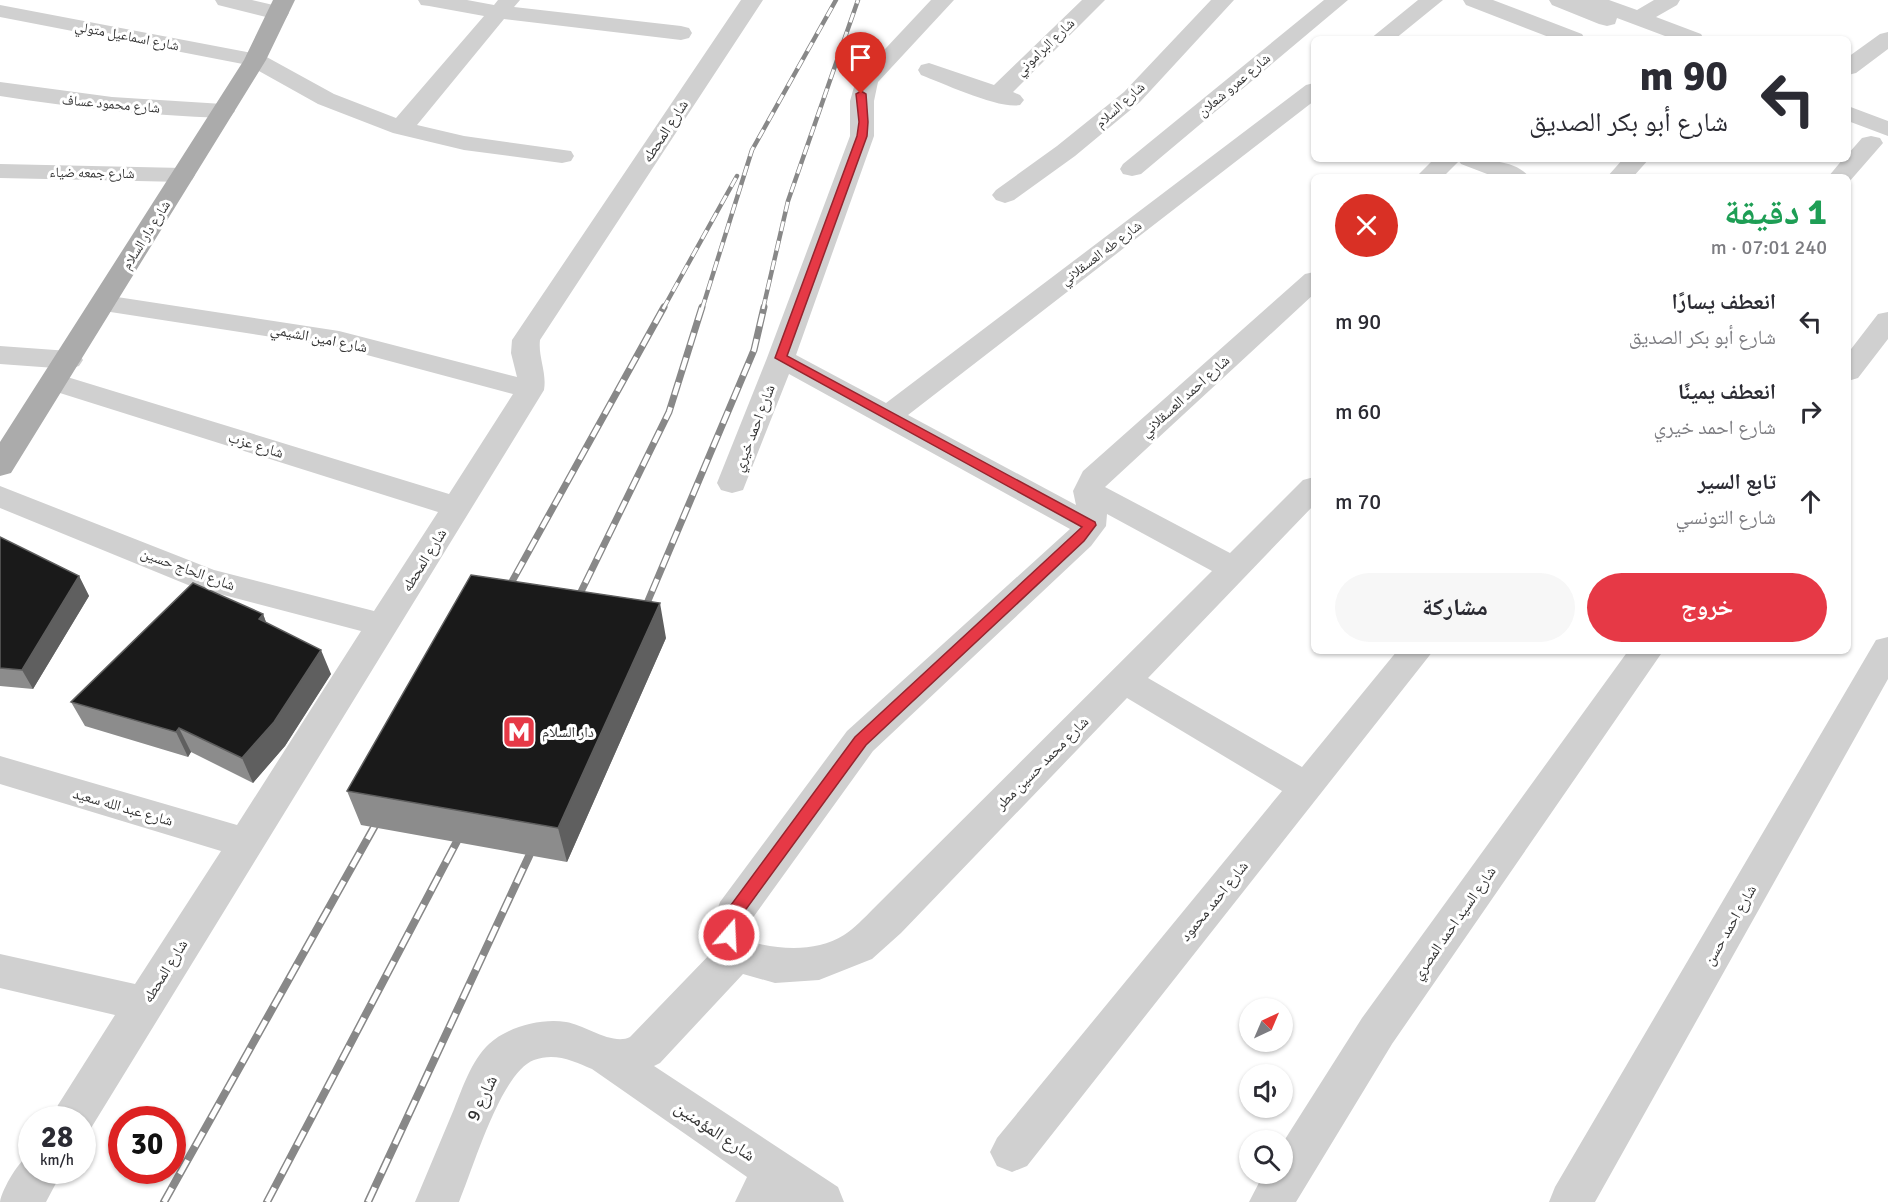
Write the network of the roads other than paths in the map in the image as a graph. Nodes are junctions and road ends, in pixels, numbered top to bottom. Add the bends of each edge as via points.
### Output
1 (226, 0) edge
2 (429, 0) edge
3 (752, 0) edge
4 (943, 0) edge
5 (1094, 0) edge
6 (1223, 0) edge
7 (1336, 0) edge
8 (1432, 0) edge
9 (1474, 0) edge
10 (1515, 0) edge
11 (1560, 0) edge
12 (1589, 0) edge
13 (1669, 0) edge
14 (281, 6) edge
15 (504, 6) edge
16 (0, 11) edge
17 (1638, 19) junction
18 (681, 33) dead end
19 (1385, 36) edge
20 (1566, 36) edge
21 (1605, 36) edge
22 (1651, 36) edge
23 (1685, 36) edge
24 (1886, 42) edge
25 (255, 60) junction
26 (1851, 66) edge
27 (929, 70) dead end
28 (0, 89) edge
29 (1311, 92) edge
30 (223, 111) junction
31 (401, 128) junction
32 (1863, 130) edge
33 (1851, 155) edge
34 (562, 156) dead end
35 (1445, 162) edge
36 (1478, 162) edge
37 (1634, 162) edge
38 (1132, 169) dead end
39 (0, 171) edge
40 (1431, 174) edge
41 (1509, 174) edge
42 (1622, 174) edge
43 (183, 175) junction
44 (1005, 195) dead end
45 (1311, 283) edge
46 (105, 303) junction
47 (1888, 320) edge
48 (0, 355) edge
49 (781, 358) junction
50 (1851, 368) edge
51 (62, 371) junction
52 (530, 390) junction
53 (888, 416) junction
54 (0, 466) edge
55 (732, 483) dead end
56 (1311, 490) edge
57 (1088, 491) junction
58 (0, 496) edge
59 (457, 507) junction
60 (1090, 525) junction
61 (1233, 569) junction
62 (382, 626) junction
63 (1888, 649) edge
64 (1414, 654) edge
65 (1644, 654) edge
66 (1124, 680) junction
67 (0, 771) edge
68 (1306, 787) junction
69 (246, 843) junction
70 (735, 955) junction
71 (0, 970) edge
72 (144, 1004) junction
73 (608, 1059) junction
74 (81, 1106) edge
75 (1012, 1152) dead end
76 (32, 1184) edge
77 (766, 1186) edge
78 (21, 1202) edge
79 (437, 1202) edge
80 (822, 1202) edge
81 (1271, 1202) edge
82 (1571, 1202) edge

1 - 14 street
2 - 15 street
3 - 52 street, شارع المحطه via 526,340
4 - 49 street, شارع احمد خيري via 867,80 861,94 862,136
5 - 27 street, شارع البراموني via 1004,98
6 - 44 street, شارع السلام via 1132,97 1066,152
7 - 38 street, شارع عمرو شعلان
8 - 19 street
9 - 20 street
10 - 21 street
11 - 22 street
12 - 17 street
13 - 17 street
14 - 25 main road, شارع دار السلام
15 - 18 street
15 - 31 street
16 - 25 street, شارع اسماعيل متولي
17 - 23 street
24 - 26 street
25 - 30 main road, شارع دار السلام
25 - 31 street, شارع اسماعيل متولي via 326,99
28 - 30 street, شارع محمود عساف via 127,107
29 - 53 street, شارع طه العسقلاني
30 - 43 main road, شارع دار السلام
31 - 34 street, شارع اسماعيل متولي via 464,143
32 - 33 street
35 - 40 street
36 - 41 street
37 - 42 street
39 - 43 street, شارع جمعه ضياء
43 - 46 main road, شارع دار السلام
45 - 57 street, شارع احمد العسقلاني via 1094,478
46 - 51 main road, شارع دار السلام
46 - 52 street, شارع امين الشيمي via 339,339
47 - 50 street
48 - 51 street, شارع عزب
49 - 53 street
49 - 55 street, شارع احمد خيري
51 - 54 main road, شارع دار السلام
51 - 59 street, شارع عزب
52 - 59 street, شارع المحطه
53 - 60 street
56 - 61 street, شارع محمد حسين مطر
57 - 60 street via 1092,503
57 - 61 street
58 - 62 street, شارع الحاج حسين via 205,579
59 - 62 street, شارع المحطه
60 - 70 street via 860,741 734,914 729,935
61 - 66 street, شارع محمد حسين مطر
62 - 69 street, شارع المحطه
63 - 82 street, شارع احمد حسن
64 - 68 street, شارع احمد محمود
65 - 81 street, شارع السيد احمد المصري via 1377,1031
66 - 68 street
66 - 70 street, شارع محمد حسين مطر via 858,947 808,964 775,966
67 - 69 street, شارع عبد الله سعيد
68 - 75 street, شارع احمد محمود
69 - 72 street, شارع المحطه
70 - 73 street via 645,1050 634,1057
71 - 72 street
72 - 74 street, شارع المحطه
73 - 77 street, شارع المؤمنين
73 - 79 street, شارع 9 via 578,1043 553,1038 528,1042 505,1056 489,1077
76 - 78 street
77 - 80 street, شارع المؤمنين

